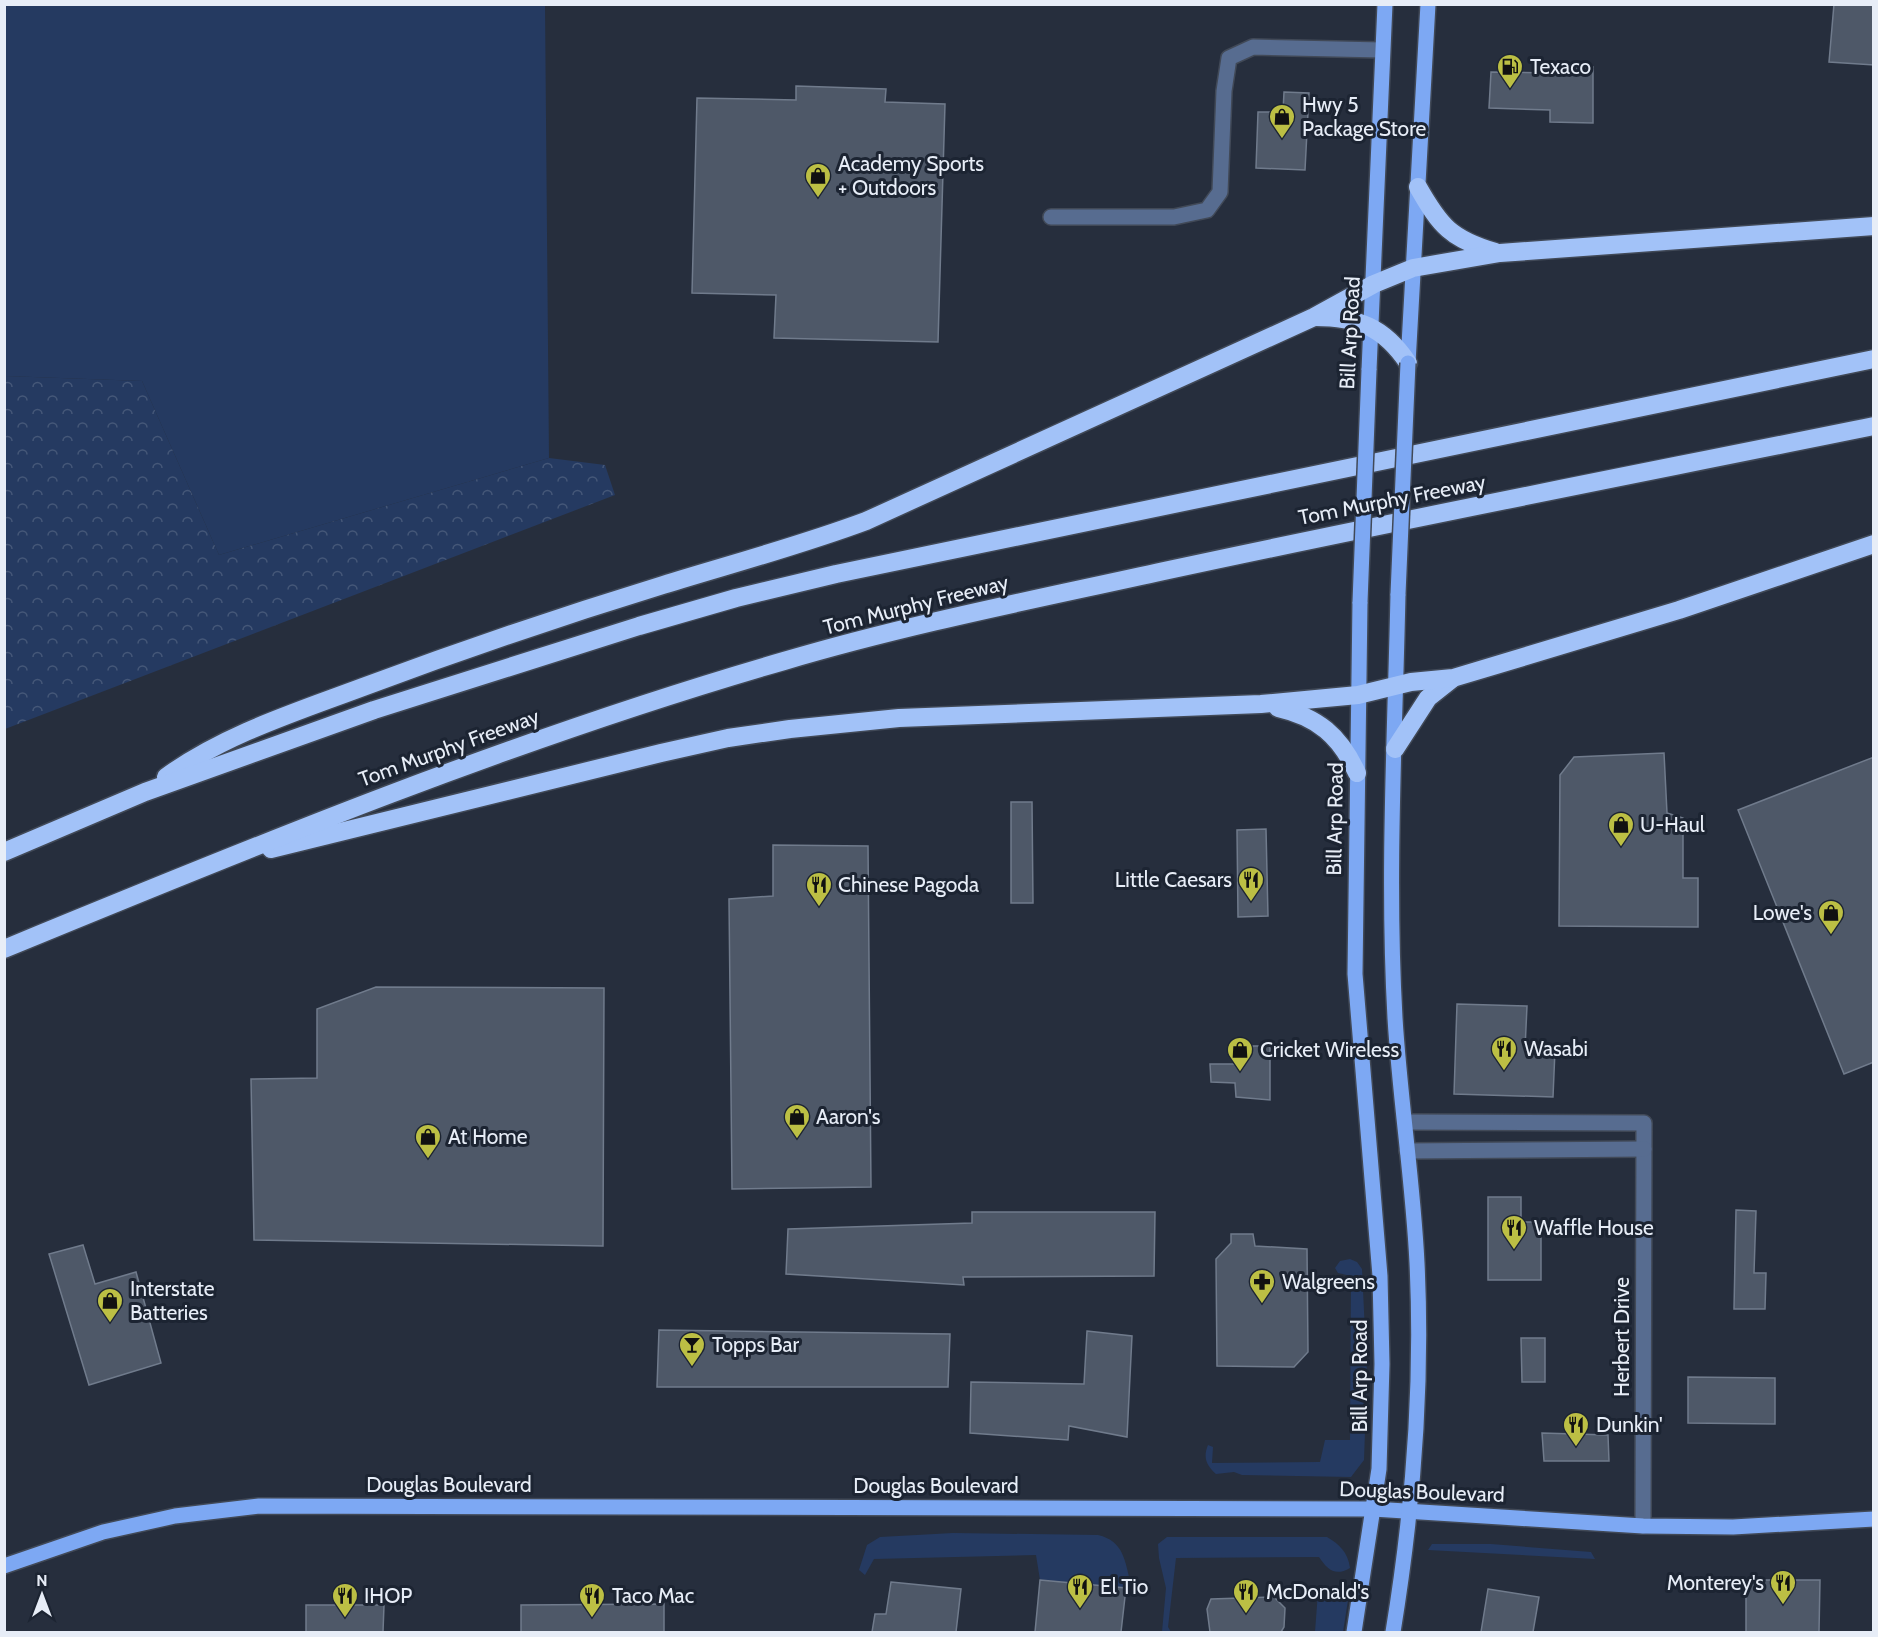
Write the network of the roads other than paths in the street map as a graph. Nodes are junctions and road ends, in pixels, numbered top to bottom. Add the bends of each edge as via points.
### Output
1 (1384, 4) edge
2 (1428, 4) edge
3 (1381, 50) junction
4 (1418, 187) junction
5 (1051, 217) dead end
6 (1874, 226) edge
7 (1500, 253) junction
8 (1413, 268) junction
9 (1374, 284) junction
10 (1314, 317) junction
11 (1372, 327) junction
12 (1874, 359) edge
13 (1408, 363) junction
14 (1874, 426) edge
15 (1874, 544) edge
16 (1453, 678) junction
17 (1397, 685) junction
18 (1358, 694) junction
19 (1261, 704) junction
20 (1395, 749) junction
21 (1357, 773) junction
22 (145, 792) junction
23 (4, 852) edge
24 (214, 862) junction
25 (4, 949) edge
26 (1405, 1122) junction
27 (1644, 1149) junction
28 (1407, 1151) junction
29 (1373, 1509) junction
30 (1411, 1512) junction
31 (1874, 1519) edge
32 (1643, 1526) junction
33 (4, 1566) edge
34 (1354, 1632) edge
35 (1393, 1632) edge

1 - 3 main road, Bill Arp Road
2 - 4 main road
3 - 5 street via 1253,46 1229,58 1220,192 1207,210 1174,217
3 - 9 main road, Bill Arp Road
4 - 7 highway via 1445,229 1467,243
4 - 8 main road
6 - 7 highway
7 - 8 highway
8 - 9 highway
8 - 13 main road
9 - 10 highway
9 - 11 main road, Bill Arp Road
10 - 11 highway via 1345,319
10 - 22 highway via 866,521 563,617 303,710 215,747
11 - 13 highway via 1384,334
11 - 18 main road, Bill Arp Road, bridge
12 - 22 highway, Tom Murphy Freeway via 736,598 374,710
13 - 17 main road, bridge
14 - 24 highway, Tom Murphy Freeway via 1282,546 990,609 789,659 496,753
15 - 16 highway via 1690,606
16 - 17 highway
16 - 20 highway via 1422,706
17 - 18 highway
17 - 20 main road
18 - 19 highway
18 - 21 main road, Bill Arp Road
19 - 21 highway via 1295,712 1323,725 1344,748
19 - 24 highway via 899,718 748,735
20 - 26 main road via 1392,928 1395,1018
21 - 29 main road, Bill Arp Road via 1355,974 1381,1287 1381,1416
22 - 23 highway, Tom Murphy Freeway
24 - 25 highway, Tom Murphy Freeway
26 - 27 street, Herbert Drive via 1644,1122
26 - 28 main road
27 - 28 street
27 - 32 street, Herbert Drive
28 - 30 main road via 1418,1313
29 - 30 main road, Douglas Boulevard
29 - 33 main road, Douglas Boulevard via 259,1506 175,1516 103,1532
29 - 34 main road, Bill Arp Road
30 - 32 main road, Douglas Boulevard
30 - 35 main road
31 - 32 main road, Douglas Boulevard via 1733,1527

